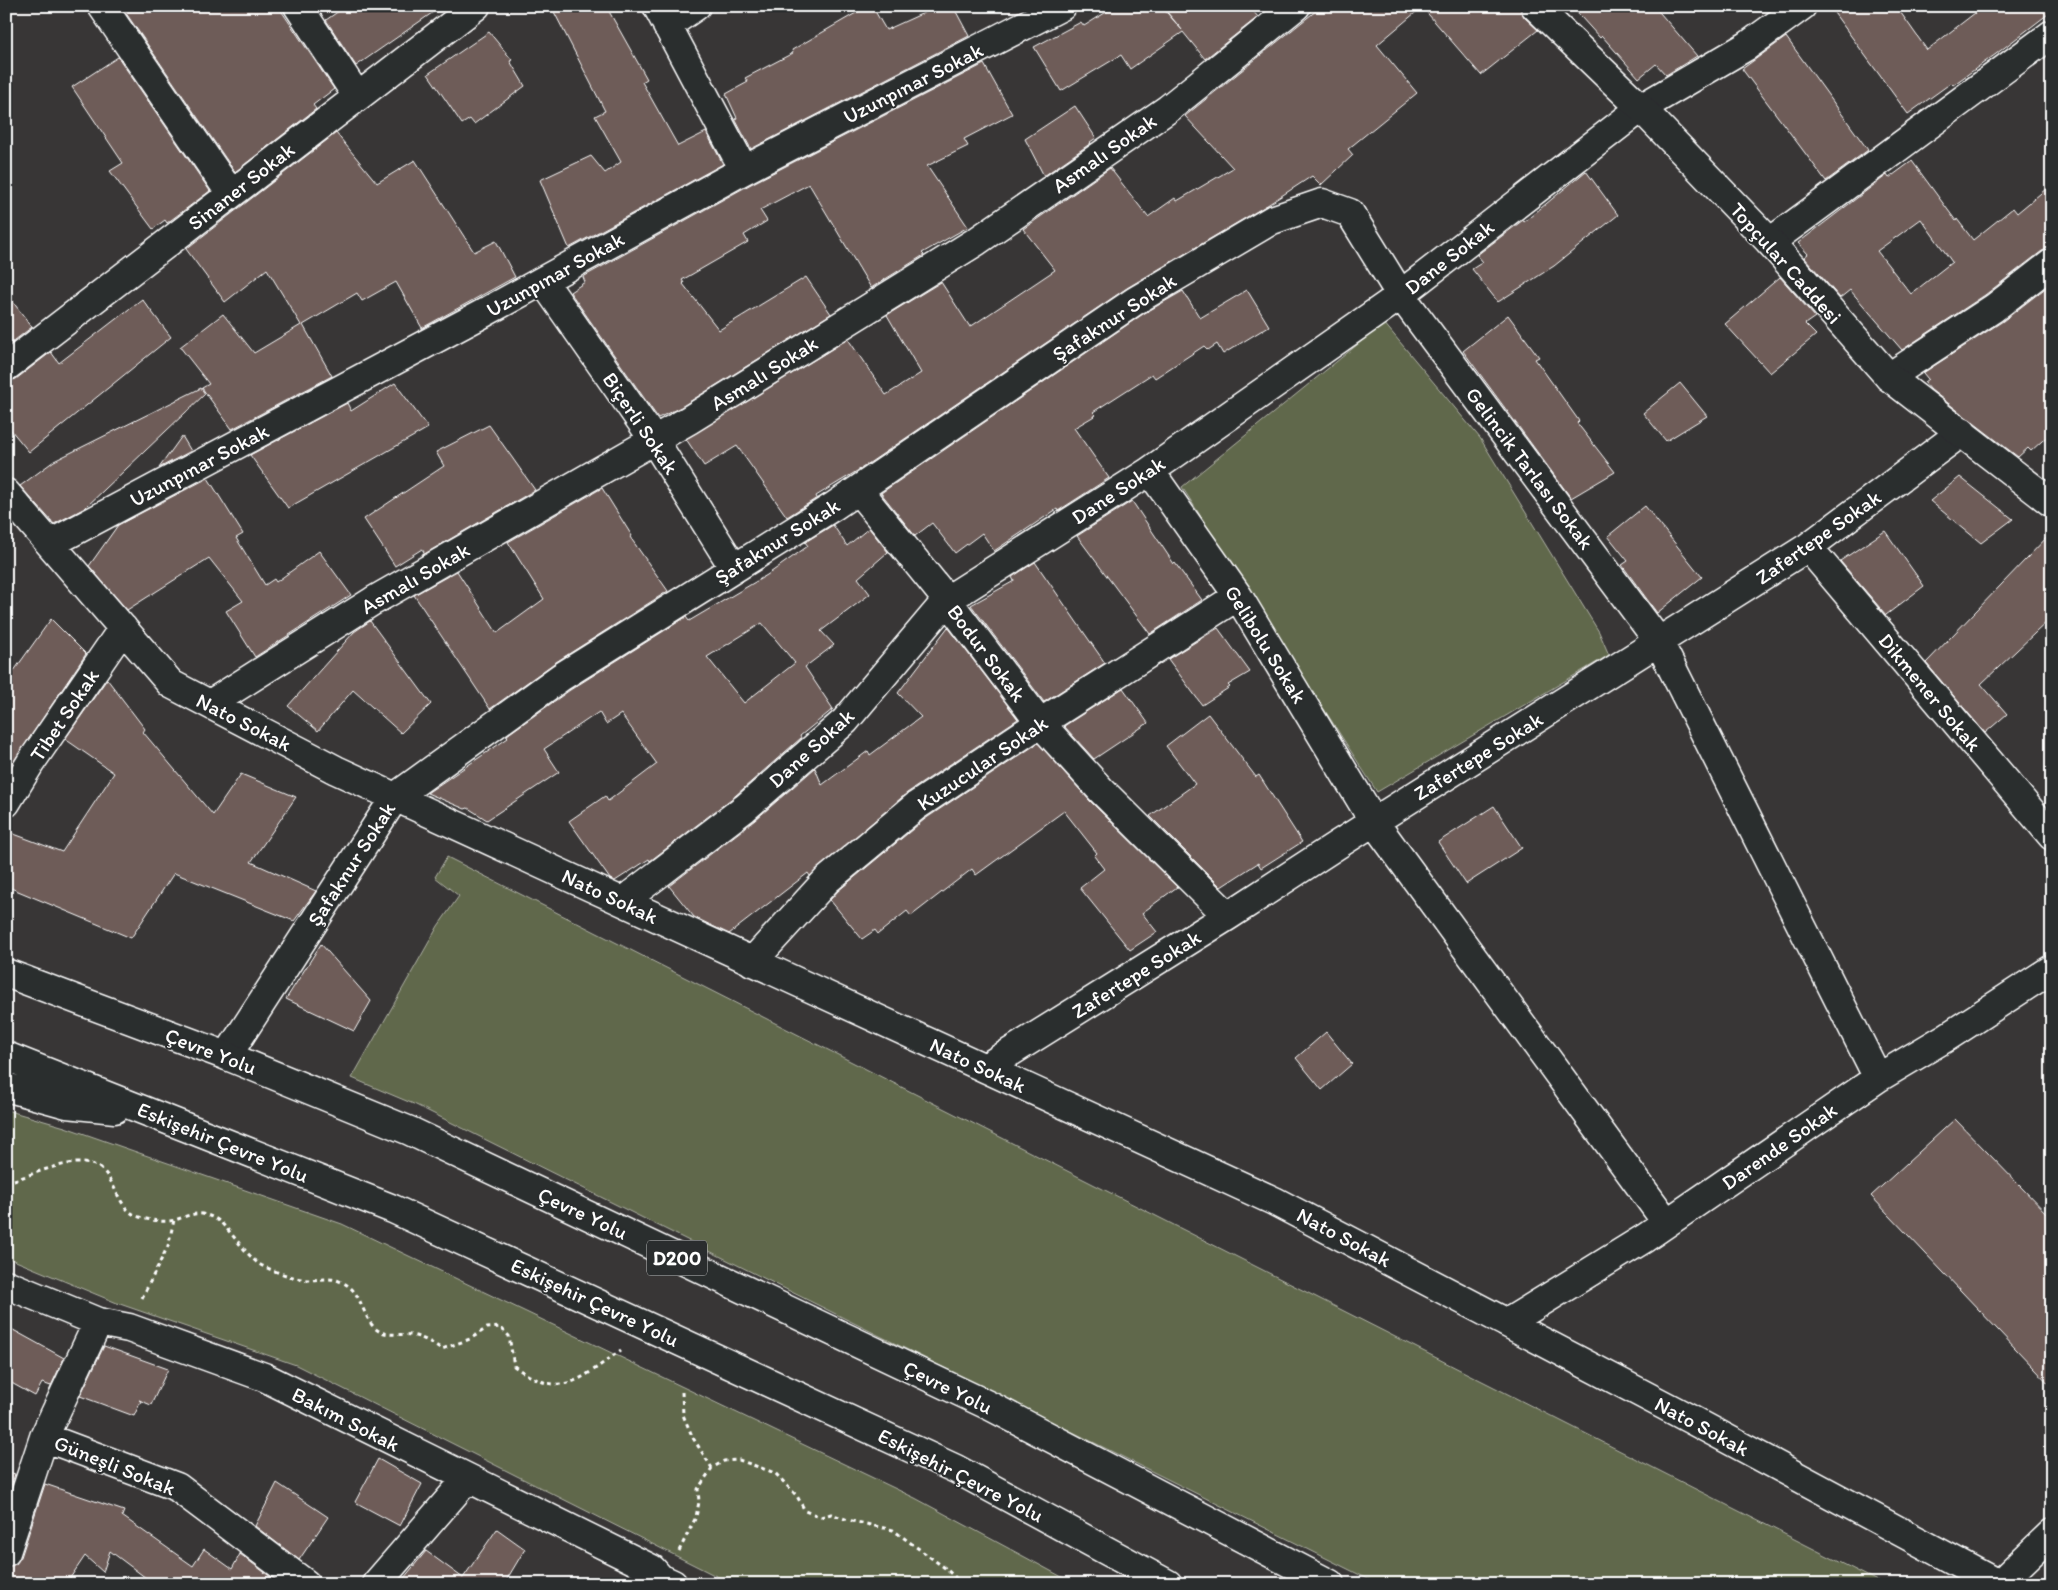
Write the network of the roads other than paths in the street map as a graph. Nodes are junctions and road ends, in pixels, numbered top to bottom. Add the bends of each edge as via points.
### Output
1 (102, 6) edge
2 (298, 6) edge
3 (476, 6) edge
4 (696, 6) edge
5 (1062, 6) edge
6 (1296, 6) edge
7 (1535, 6) edge
8 (1802, 6) edge
9 (662, 16) edge
10 (2052, 34) edge
11 (357, 96) junction
12 (1641, 108) junction
13 (744, 170) junction
14 (231, 194) junction
15 (1770, 242) junction
16 (2052, 263) edge
17 (543, 281) junction
18 (1400, 294) junction
19 (6, 367) edge
20 (1889, 377) junction
21 (1962, 432) junction
22 (654, 440) junction
23 (1150, 471) junction
24 (858, 490) junction
25 (6, 492) edge
26 (2052, 504) edge
27 (50, 544) junction
28 (1808, 547) junction
29 (734, 568) junction
30 (1238, 596) junction
31 (947, 600) junction
32 (123, 628) junction
33 (1659, 642) junction
34 (210, 704) junction
35 (1040, 723) junction
36 (395, 796) junction
37 (6, 803) edge
38 (1374, 822) junction
39 (2052, 836) edge
40 (623, 901) junction
41 (1228, 916) junction
42 (752, 962) junction
43 (2052, 969) edge
44 (6, 973) edge
45 (6, 1056) edge
46 (227, 1056) junction
47 (985, 1068) junction
48 (1878, 1078) junction
49 (6, 1087) edge
50 (153, 1114) junction
51 (1667, 1223) junction
52 (6, 1284) edge
53 (98, 1322) junction
54 (1507, 1323) junction
55 (44, 1436) junction
56 (467, 1479) junction
57 (2052, 1532) edge
58 (6, 1552) edge
59 (656, 1579) edge
60 (306, 1584) edge
61 (376, 1584) edge
62 (1168, 1584) edge
63 (1330, 1584) edge
64 (1999, 1584) edge

1 - 14 main road
2 - 11 main road
3 - 11 main road, Sinaner Sokak
4 - 9 main road
5 - 13 main road, Uzunpınar Sokak
6 - 22 main road, Asmalı Sokak via 1168,109 977,241
7 - 12 main road, Topçular Caddesi
8 - 12 main road, Dane Sokak via 1747,46
9 - 13 main road
10 - 15 main road
11 - 14 main road, Sinaner Sokak
12 - 15 main road, Topçular Caddesi
12 - 18 main road, Dane Sokak
13 - 17 main road, Uzunpınar Sokak
14 - 19 main road, Sinaner Sokak
15 - 20 main road, Topçular Caddesi
16 - 20 main road via 1994,308
17 - 22 main road, Biçerli Sokak
17 - 27 main road, Uzunpınar Sokak
18 - 23 main road, Dane Sokak
18 - 24 main road, Şafaknur Sokak via 1350,213 1322,203 1272,220 1135,300
18 - 33 main road, Gelincik Tarlası Sokak
20 - 21 main road, Topçular Caddesi
21 - 26 main road, Topçular Caddesi
21 - 28 main road, Zafertepe Sokak
22 - 29 main road, Biçerli Sokak
22 - 34 main road, Asmalı Sokak via 373,601
23 - 30 main road, Gelibolu Sokak
23 - 31 main road, Dane Sokak
24 - 29 main road, Şafaknur Sokak
24 - 31 main road, Bodur Sokak
25 - 27 main road, Nato Sokak
27 - 32 main road, Nato Sokak
28 - 33 main road, Zafertepe Sokak
28 - 39 main road, Dikmener Sokak
29 - 36 main road, Şafaknur Sokak via 561,677
30 - 35 main road, Kuzucular Sokak
30 - 38 main road, Gelibolu Sokak
31 - 35 main road, Bodur Sokak
31 - 40 main road, Dane Sokak via 846,721 745,808
32 - 34 main road, Nato Sokak via 171,684
32 - 37 main road, Tibet Sokak
33 - 38 main road, Zafertepe Sokak
33 - 48 main road, Gelincik Tarlası Sokak
34 - 36 main road, Nato Sokak via 336,770
35 - 41 main road, Bodur Sokak via 1100,790
35 - 42 main road, Kuzucular Sokak via 909,812 827,880
36 - 40 main road, Nato Sokak
36 - 46 main road, Şafaknur Sokak
38 - 41 main road, Zafertepe Sokak
38 - 51 main road, Gelibolu Sokak
40 - 42 main road, Nato Sokak
41 - 47 main road, Zafertepe Sokak
42 - 47 main road, Nato Sokak
43 - 48 main road, Darende Sokak
44 - 46 main road, Çevre Yolu / D200
45 - 50 main road, Eskişehir Çevre Yolu
46 - 63 main road, Çevre Yolu / D200 via 410,1131 992,1407
47 - 54 main road, Nato Sokak via 1274,1201
48 - 51 main road, Darende Sokak
49 - 50 main road via 67,1104
50 - 62 main road, Eskişehir Çevre Yolu via 393,1209 956,1469
51 - 54 main road, Darende Sokak
52 - 53 main road, Bakım Sokak
53 - 55 main road
53 - 56 main road, Bakım Sokak via 128,1328 264,1378
54 - 64 main road, Nato Sokak
55 - 58 main road
55 - 60 main road, Güneşli Sokak via 177,1487
56 - 59 main road, Bakım Sokak
56 - 61 main road
57 - 64 main road

